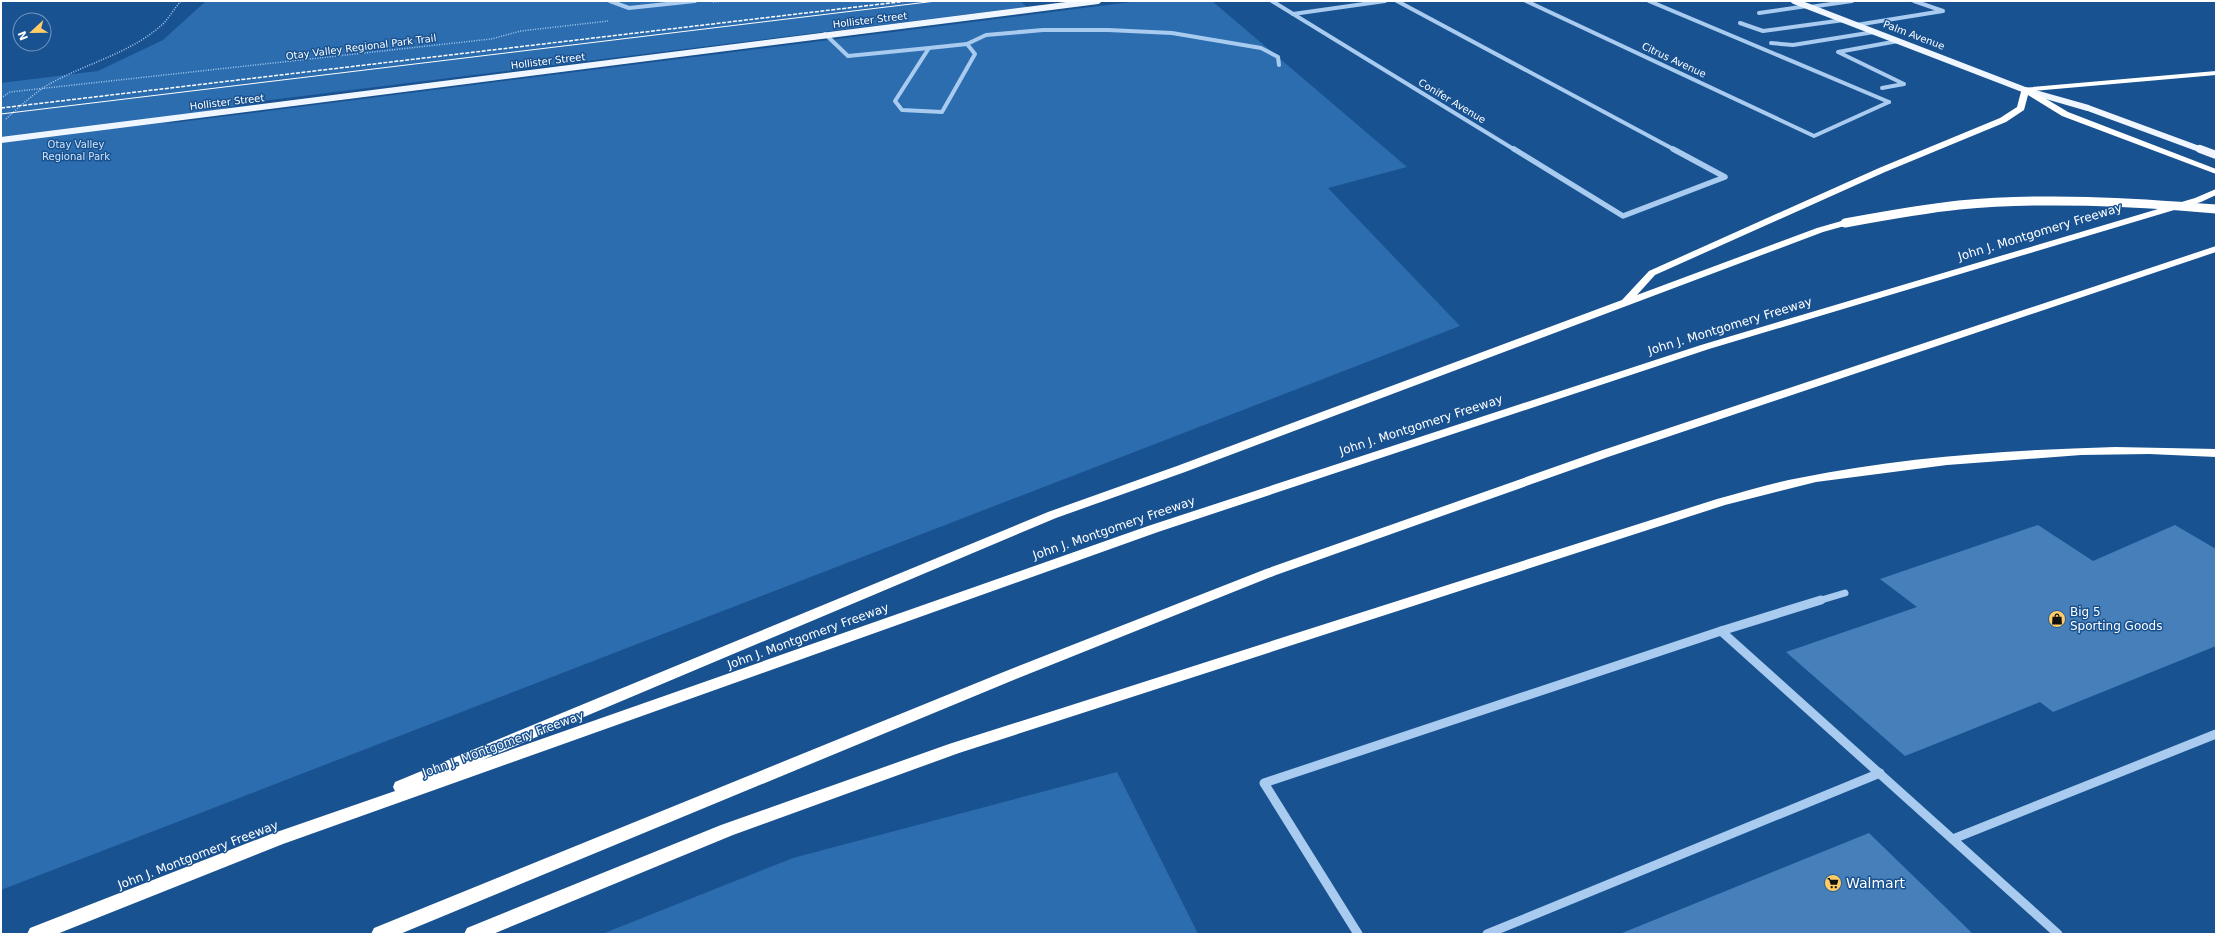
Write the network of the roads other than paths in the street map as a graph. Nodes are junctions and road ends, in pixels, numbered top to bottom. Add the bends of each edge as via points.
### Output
1 (610, 1) edge
2 (695, 1) edge
3 (1098, 1) edge
4 (1272, 1) edge
5 (1385, 1) edge
6 (1397, 1) edge
7 (1526, 1) edge
8 (1649, 1) edge
9 (1794, 1) edge
10 (1852, 1) edge
11 (1914, 1) edge
12 (1808, 7) junction
13 (1759, 13) dead end
14 (1293, 14) junction
15 (1844, 20) junction
16 (1740, 22) dead end
17 (1856, 25) junction
18 (1874, 32) junction
19 (825, 34) junction
20 (1898, 41) junction
21 (1771, 43) dead end
22 (967, 44) junction
23 (930, 47) junction
24 (1279, 65) dead end
25 (2216, 73) edge
26 (1882, 88) dead end
27 (2025, 90) junction
28 (1, 140) edge
29 (2216, 154) edge
30 (2216, 172) edge
31 (2216, 192) edge
32 (2216, 209) edge
33 (2216, 250) edge
34 (1625, 303) junction
35 (2216, 453) edge
36 (1845, 593) dead end
37 (1721, 631) junction
38 (2216, 734) edge
39 (1880, 773) junction
40 (277, 839) junction
41 (1953, 839) junction
42 (36, 934) edge
43 (380, 934) edge
44 (473, 934) edge
45 (1358, 934) edge
46 (1487, 934) edge
47 (2058, 934) edge

1 - 2 street via 628,8
3 - 19 main road, Hollister Street
4 - 14 street, Conifer Avenue
5 - 14 street
6 - 14 street, Conifer Avenue via 1725,177 1624,216
7 - 8 street, Citrus Avenue via 1814,136 1889,102
9 - 12 main road, Palm Avenue
10 - 12 street
11 - 17 street via 1943,11
12 - 13 street
12 - 15 main road, Palm Avenue
15 - 16 street via 1763,31
15 - 17 main road, Palm Avenue
17 - 18 main road, Palm Avenue
18 - 20 main road, Palm Avenue
18 - 21 street via 1793,45
19 - 23 street via 848,56
19 - 28 main road, Hollister Street
20 - 26 street via 1838,52 1904,84
20 - 27 main road, Palm Avenue
22 - 23 street
22 - 23 street via 974,54 942,112 902,110 895,101
22 - 24 street via 986,35 1043,30 1172,33 1261,48 1278,57
25 - 27 highway
27 - 29 main road, Palm Avenue via 2088,108
27 - 30 highway, Palm Avenue via 2065,114
27 - 34 highway via 2021,108 2003,120 1882,170 1652,273
31 - 40 highway, John J. Montgomery Freeway via 2198,200 1698,350 1160,526
32 - 34 highway, bridge via 2085,202 1992,203 1922,209 1820,230
33 - 43 highway via 1612,451 1271,572 996,681
34 - 40 highway via 1052,515
35 - 44 highway via 2178,450 2001,455 1879,468 1797,482 1721,502 954,748 727,830
36 - 37 street
37 - 39 street
37 - 45 street via 1264,783
38 - 41 street
39 - 41 street
39 - 46 street
40 - 42 highway, John J. Montgomery Freeway
41 - 47 street

